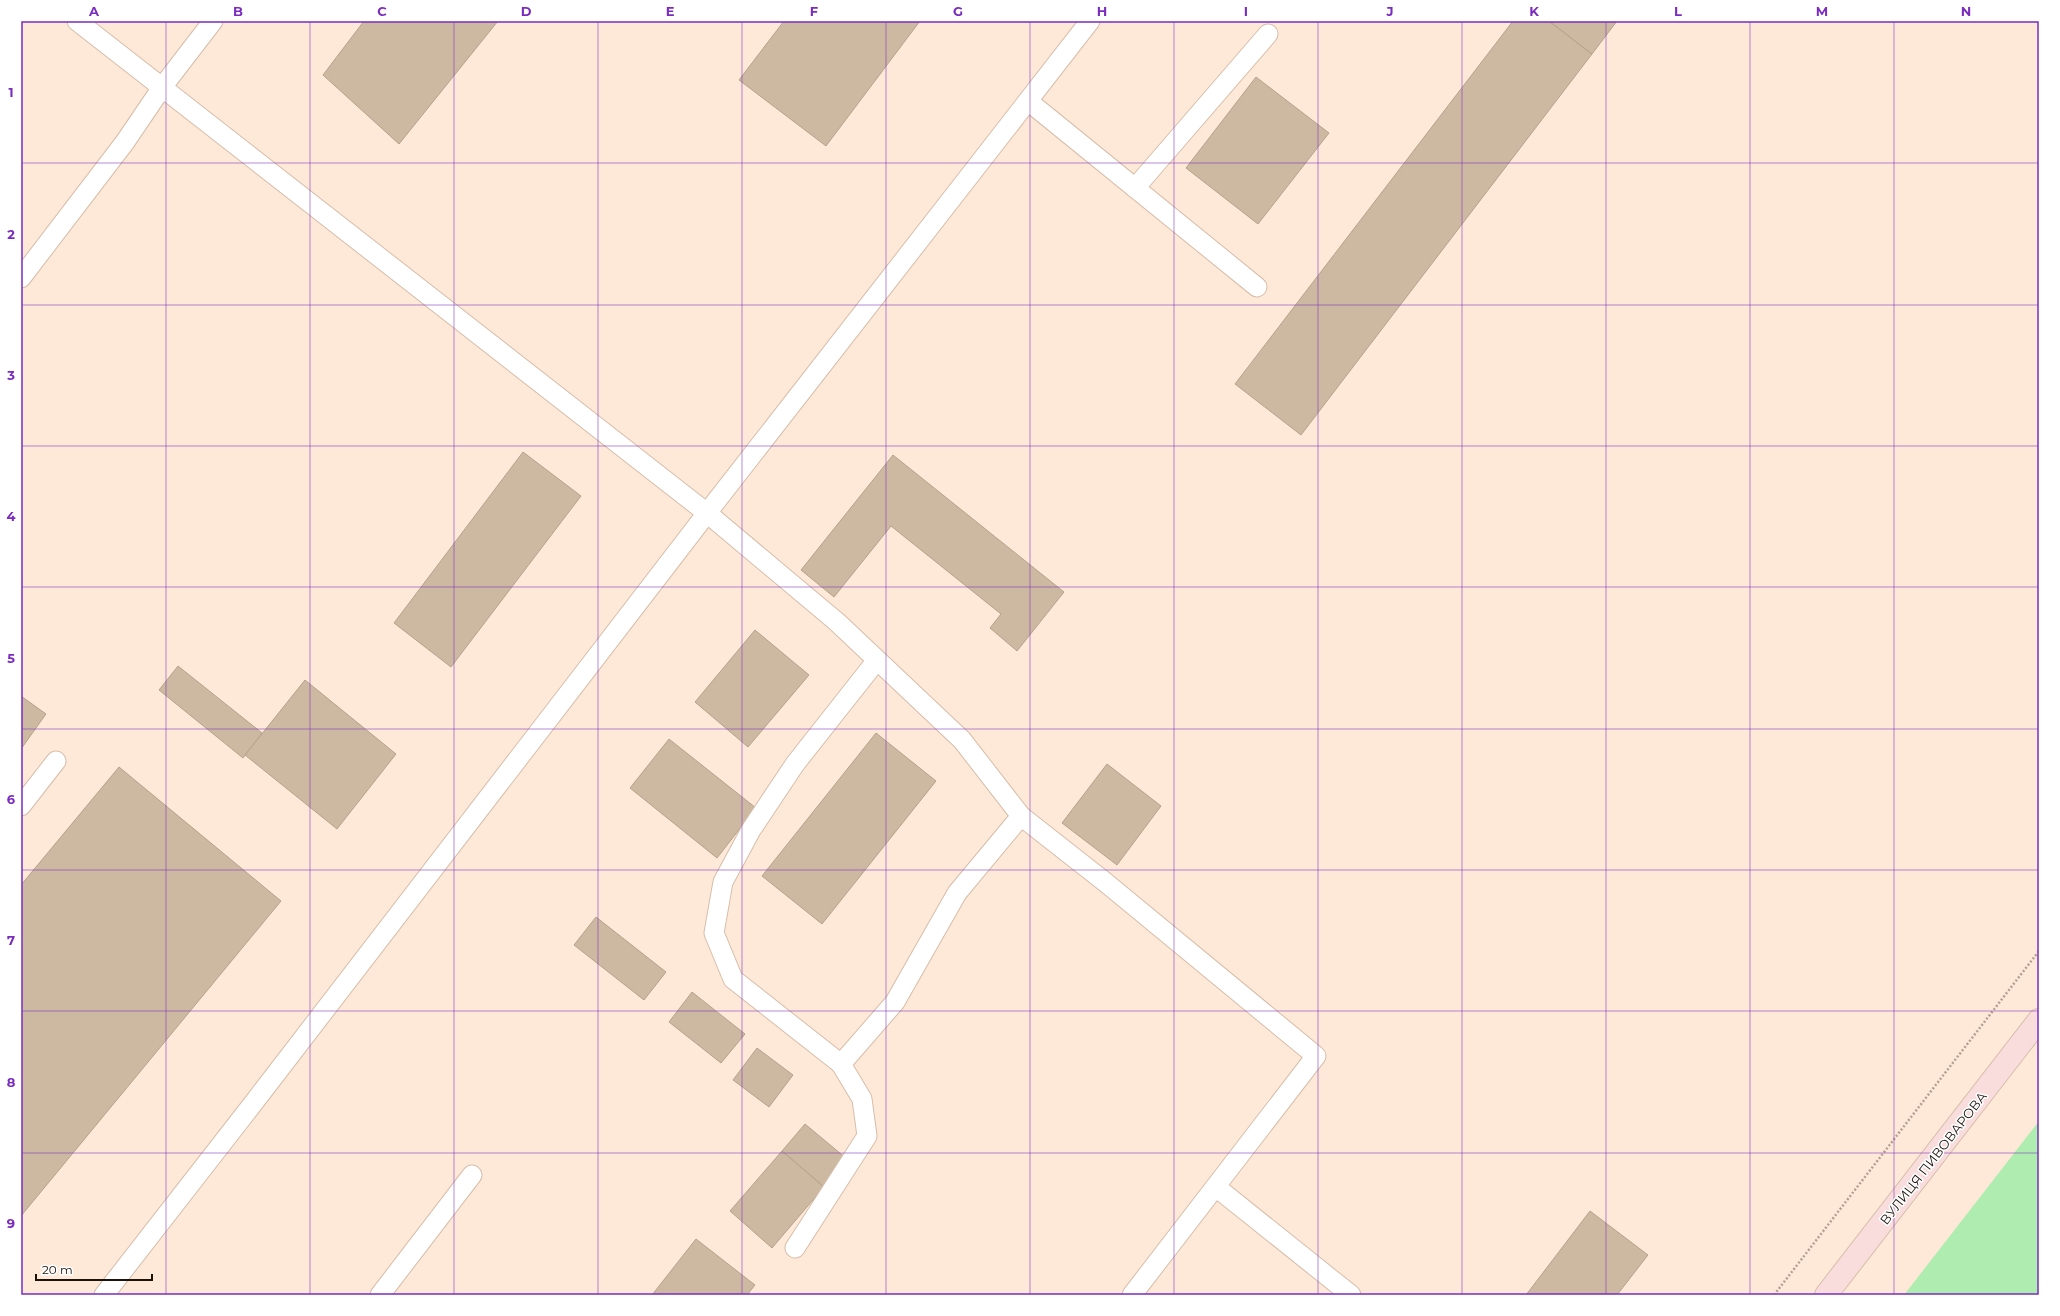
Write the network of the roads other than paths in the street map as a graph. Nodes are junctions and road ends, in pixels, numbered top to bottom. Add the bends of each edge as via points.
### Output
1 (77, 21) edge
2 (214, 21) edge
3 (1090, 21) edge
4 (1268, 34) dead end
5 (163, 86) junction
6 (1028, 101) junction
7 (1135, 188) junction
8 (21, 278) edge
9 (1257, 286) dead end
10 (707, 513) junction
11 (877, 660) junction
12 (56, 761) dead end
13 (21, 806) edge
14 (1021, 816) junction
15 (2039, 1020) edge
16 (841, 1064) junction
17 (472, 1175) dead end
18 (1216, 1187) junction
19 (794, 1248) dead end
20 (104, 1295) edge
21 (380, 1295) edge
22 (1132, 1295) edge
23 (1351, 1295) edge
24 (1826, 1295) edge

1 - 5 lane
2 - 5 lane
3 - 6 lane
4 - 7 lane
5 - 8 lane via 125,142
5 - 10 lane
6 - 7 lane
6 - 10 lane
7 - 9 lane
10 - 11 lane via 837,622
10 - 20 lane via 256,1102
11 - 14 lane via 962,740
11 - 16 lane via 795,764 751,830 723,882 714,934 733,979
12 - 13 lane
14 - 16 lane via 957,893 895,1002
14 - 18 lane via 1316,1056
15 - 24 street, ВУЛИЦЯ ПИВОВАРОВА
16 - 19 lane via 862,1099 868,1136
17 - 21 lane
18 - 22 lane
18 - 23 lane

